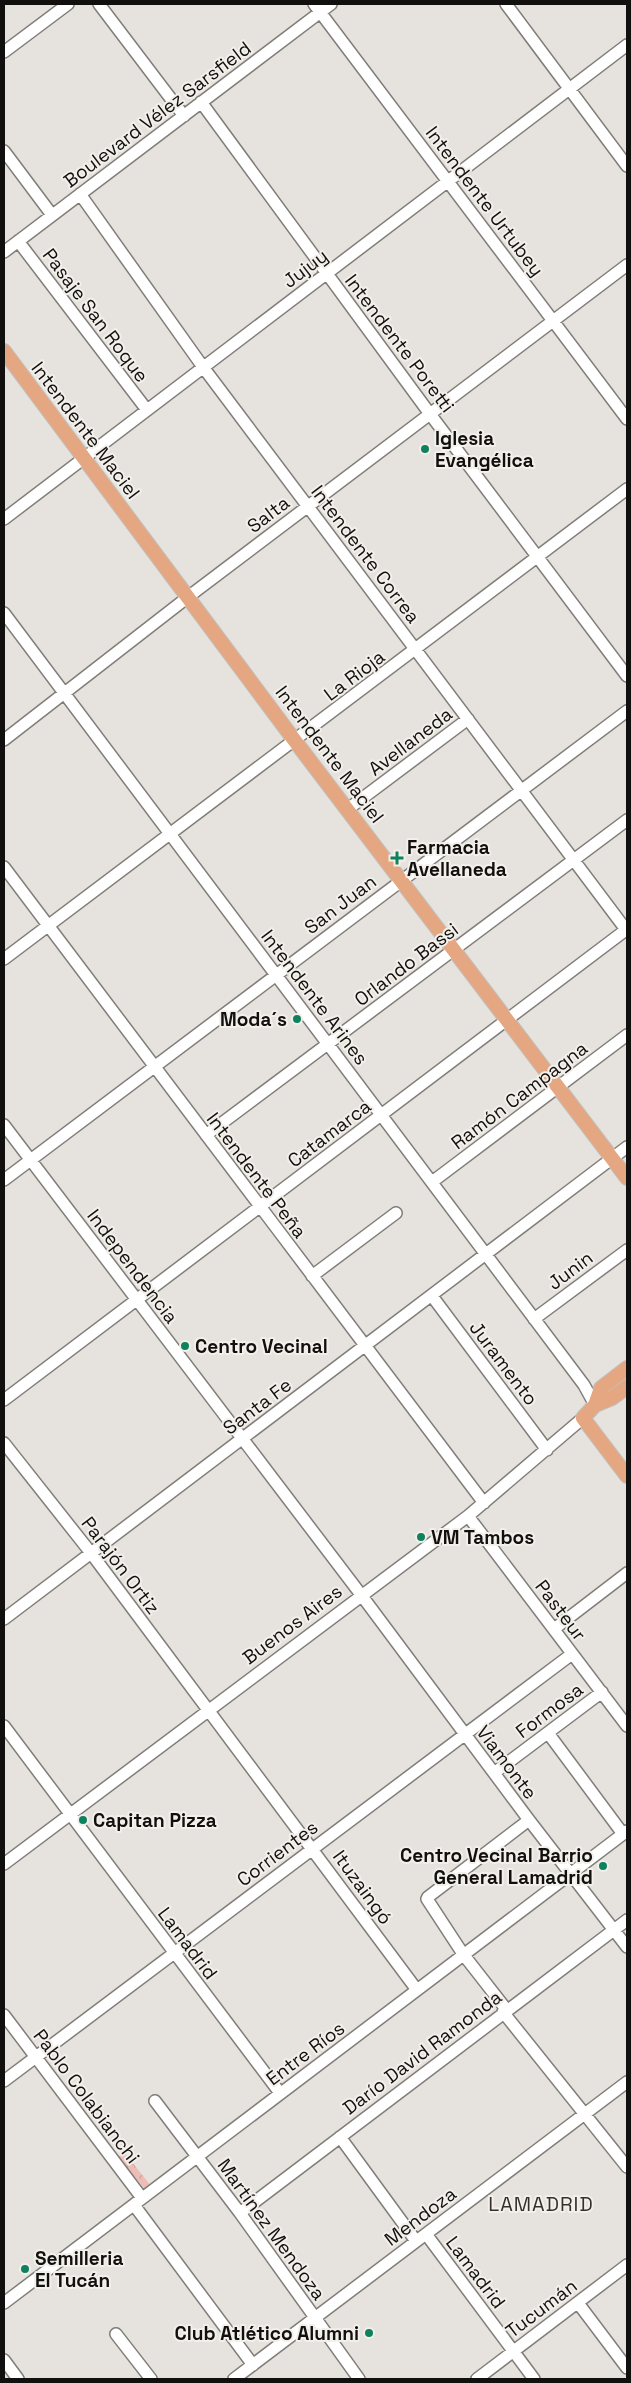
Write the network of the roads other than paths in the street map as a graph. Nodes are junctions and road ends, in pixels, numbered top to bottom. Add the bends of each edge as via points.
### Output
1 (68, 4) edge
2 (99, 4) edge
3 (331, 4) edge
4 (506, 4) edge
5 (317, 8) edge
6 (627, 44) edge
7 (4, 52) edge
8 (570, 88) junction
9 (201, 102) junction
10 (184, 116) junction
11 (4, 151) edge
12 (627, 166) edge
13 (448, 181) junction
14 (80, 194) junction
15 (52, 215) junction
16 (18, 241) junction
17 (4, 252) edge
18 (627, 265) edge
19 (326, 273) junction
20 (554, 320) junction
21 (4, 352) edge
22 (203, 367) junction
23 (147, 410) junction
24 (430, 414) junction
25 (627, 419) edge
26 (84, 457) junction
27 (627, 489) edge
28 (308, 506) junction
29 (4, 519) edge
30 (538, 556) junction
31 (188, 597) junction
32 (4, 612) edge
33 (416, 650) junction
34 (627, 676) edge
35 (65, 694) junction
36 (627, 711) edge
37 (468, 719) junction
38 (4, 740) edge
39 (295, 741) junction
40 (521, 790) junction
41 (348, 809) junction
42 (627, 820) edge
43 (170, 834) junction
44 (574, 860) junction
45 (4, 867) edge
46 (402, 879) junction
47 (48, 926) junction
48 (627, 930) edge
49 (455, 949) junction
50 (4, 959) edge
51 (276, 974) junction
52 (507, 1020) junction
53 (627, 1035) edge
54 (328, 1044) junction
55 (154, 1066) junction
56 (557, 1087) junction
57 (381, 1115) junction
58 (4, 1125) edge
59 (206, 1136) junction
60 (627, 1147) edge
61 (613, 1158) junction
62 (30, 1160) junction
63 (627, 1178) edge
64 (4, 1180) edge
65 (432, 1182) junction
66 (260, 1207) junction
67 (396, 1213) dead end
68 (627, 1250) edge
69 (486, 1255) junction
70 (312, 1276) junction
71 (432, 1296) junction
72 (138, 1299) junction
73 (534, 1319) junction
74 (365, 1347) junction
75 (627, 1368) edge
76 (627, 1388) edge
77 (4, 1400) edge
78 (595, 1405) junction
79 (583, 1418) junction
80 (242, 1439) junction
81 (4, 1443) edge
82 (547, 1450) junction
83 (627, 1476) edge
84 (484, 1503) junction
85 (468, 1516) junction
86 (90, 1553) junction
87 (627, 1573) edge
88 (362, 1596) junction
89 (4, 1619) edge
90 (554, 1629) junction
91 (572, 1654) junction
92 (602, 1692) junction
93 (208, 1710) junction
94 (4, 1726) edge
95 (627, 1726) edge
96 (548, 1733) junction
97 (465, 1735) junction
98 (494, 1773) junction
99 (69, 1814) junction
100 (529, 1820) junction
101 (625, 1833) edge
102 (313, 1849) junction
103 (4, 1864) edge
104 (570, 1874) junction
105 (627, 1920) edge
106 (614, 1930) junction
107 (627, 1947) edge
108 (174, 1953) junction
109 (463, 1954) junction
110 (417, 1990) junction
111 (505, 2010) junction
112 (4, 2015) edge
113 (36, 2057) junction
114 (4, 2081) edge
115 (627, 2082) edge
116 (280, 2093) junction
117 (154, 2100) dead end
118 (586, 2113) junction
119 (340, 2136) junction
120 (197, 2157) junction
121 (627, 2167) edge
122 (138, 2202) junction
123 (240, 2213) junction
124 (426, 2234) junction
125 (416, 2241) junction
126 (627, 2265) edge
127 (4, 2303) edge
128 (578, 2303) junction
129 (315, 2318) junction
130 (116, 2334) dead end
131 (513, 2350) junction
132 (4, 2360) edge
133 (253, 2365) junction
134 (627, 2368) edge
135 (18, 2379) edge
136 (150, 2379) edge
137 (234, 2379) edge
138 (359, 2379) edge
139 (477, 2379) edge
140 (534, 2379) edge

1 - 7 street
2 - 10 street
3 - 5 street, Boulevard Vélez Sarsfield
4 - 8 street
5 - 9 street, Boulevard Vélez Sarsfield
5 - 13 street, Intendente Urtubey
6 - 8 street, Jujuy
8 - 12 street
8 - 13 street, Jujuy
9 - 10 street, Boulevard Vélez Sarsfield
9 - 19 street, Intendente Poretti
10 - 14 street, Boulevard Vélez Sarsfield
11 - 15 street
13 - 19 street, Jujuy
13 - 20 street, Intendente Urtubey
14 - 15 street, Boulevard Vélez Sarsfield
14 - 22 street, Intendente Correa
15 - 16 street, Boulevard Vélez Sarsfield
16 - 17 street, Boulevard Vélez Sarsfield
16 - 23 street, Pasaje San Roque
18 - 20 street, Salta
19 - 22 street, Jujuy
19 - 24 street, Intendente Poretti
20 - 24 street, Salta
20 - 25 street, Intendente Urtubey
21 - 26 main road, Intendente Maciel
22 - 23 street, Jujuy
22 - 28 street, Intendente Correa
23 - 26 street, Jujuy
24 - 28 street, Salta
24 - 30 street, Intendente Poretti
26 - 29 street, Jujuy
26 - 31 main road, Intendente Maciel
27 - 30 street, La Rioja
28 - 31 street, Salta
28 - 33 street, Intendente Correa
30 - 33 street, La Rioja
30 - 34 street, Intendente Poretti
31 - 35 street, Salta
31 - 39 main road, Intendente Maciel
32 - 35 street, Intendente Arines
33 - 37 street, Intendente Correa
33 - 39 street, La Rioja
35 - 38 street, Salta
35 - 43 street, Intendente Arines
36 - 40 street, San Juan
37 - 40 street, Intendente Correa
37 - 41 street, Avellaneda
39 - 41 main road, Intendente Maciel
39 - 43 street, La Rioja
40 - 44 street, Intendente Correa
40 - 46 street, San Juan
41 - 46 main road, Intendente Maciel
42 - 44 street, Orlando Bassi
43 - 47 street, La Rioja
43 - 51 street, Intendente Arines
44 - 48 street, Intendente Correa
44 - 49 street, Orlando Bassi
45 - 47 street, Intendente Peña
46 - 49 main road, Intendente Maciel
46 - 51 street, San Juan
47 - 50 street, La Rioja
47 - 55 street, Intendente Peña
48 - 52 street, Catamarca
49 - 52 main road, Intendente Maciel
49 - 54 street, Orlando Bassi
51 - 54 street, Intendente Arines
51 - 55 street, San Juan
52 - 56 main road, Intendente Maciel
52 - 57 street, Catamarca
53 - 56 street, Ramón Campagna
54 - 57 street, Intendente Arines
54 - 59 street, Orlando Bassi
55 - 59 street, Intendente Peña
55 - 62 street, San Juan
56 - 61 main road, Intendente Maciel
56 - 65 street, Ramón Campagna
57 - 65 street, Intendente Arines
57 - 66 street, Catamarca
58 - 62 street, Independencia
59 - 66 street, Intendente Peña
60 - 61 street, Santa Fe
61 - 63 main road, Intendente Maciel
61 - 69 street, Santa Fe
62 - 64 street, San Juan
62 - 72 street, Independencia
65 - 69 street, Intendente Arines
66 - 70 street, Intendente Peña
66 - 72 street, Catamarca
67 - 70 street
68 - 73 street, Junin
69 - 71 street, Santa Fe
69 - 73 street, Intendente Arines
70 - 74 street, Intendente Peña
71 - 74 street, Santa Fe
71 - 82 street, Juramento
72 - 77 street, Catamarca
72 - 80 street, Independencia
73 - 78 street, Intendente Arines via 584,1384
74 - 80 street, Santa Fe
74 - 84 street, Intendente Peña
75 - 78 main road, Buenos Aires via 601,1388
76 - 78 main road, Buenos Aires
78 - 79 main road, Buenos Aires
79 - 82 street, Buenos Aires
79 - 83 main road
80 - 86 street, Santa Fe
80 - 88 street, Independencia
81 - 86 street, Parajón Ortiz
82 - 84 street, Buenos Aires
84 - 85 street, Buenos Aires
85 - 88 street, Buenos Aires
85 - 90 street, Pasteur
86 - 89 street, Santa Fe
86 - 93 street, Parajón Ortiz
87 - 90 street
88 - 93 street, Buenos Aires
88 - 97 street, Viamonte
90 - 91 street, Pasteur
91 - 92 street, Pasteur
91 - 97 street, Corrientes
92 - 95 street, Pasteur
92 - 96 street, Formosa
93 - 99 street, Buenos Aires
93 - 102 street, Ituzaingó
94 - 99 street, Lamadrid
96 - 98 street, Formosa
96 - 101 street
97 - 98 street, Viamonte
97 - 102 street, Corrientes
98 - 100 street, Viamonte
99 - 103 street, Buenos Aires
99 - 108 street, Lamadrid
100 - 104 street, Viamonte
100 - 109 street via 428,1897
101 - 104 street, Entre Ríos
102 - 108 street, Corrientes
102 - 110 street, Ituzaingó
104 - 106 street, Viamonte
104 - 109 street, Entre Ríos
105 - 106 street, Darío David Ramonda
106 - 107 street, Viamonte
106 - 111 street, Darío David Ramonda
108 - 113 street, Corrientes
108 - 116 street, Lamadrid
109 - 110 street, Entre Ríos
109 - 111 street
110 - 116 street, Entre Ríos
111 - 118 street
111 - 119 street, Darío David Ramonda
112 - 113 street, Pablo Colabianchi
113 - 114 street, Corrientes
113 - 122 street, Pablo Colabianchi
115 - 118 street, Mendoza
116 - 120 street, Entre Ríos
117 - 120 street, Martínez Mendoza
118 - 121 street
118 - 124 street, Mendoza
119 - 123 street, Darío David Ramonda
119 - 125 street, Lamadrid
120 - 122 street, Entre Ríos
120 - 123 street, Martínez Mendoza
122 - 127 street, Entre Ríos
122 - 133 street, Pablo Colabianchi
123 - 129 street, Martínez Mendoza
124 - 125 street, Mendoza
124 - 131 street, Lamadrid
125 - 129 street, Mendoza
126 - 128 street, Tucumán
128 - 131 street, Tucumán
128 - 134 street
129 - 133 street, Mendoza
129 - 138 street, Martínez Mendoza
130 - 136 street
131 - 139 street, Tucumán
131 - 140 street, Lamadrid
132 - 135 street
133 - 137 street, Mendoza

